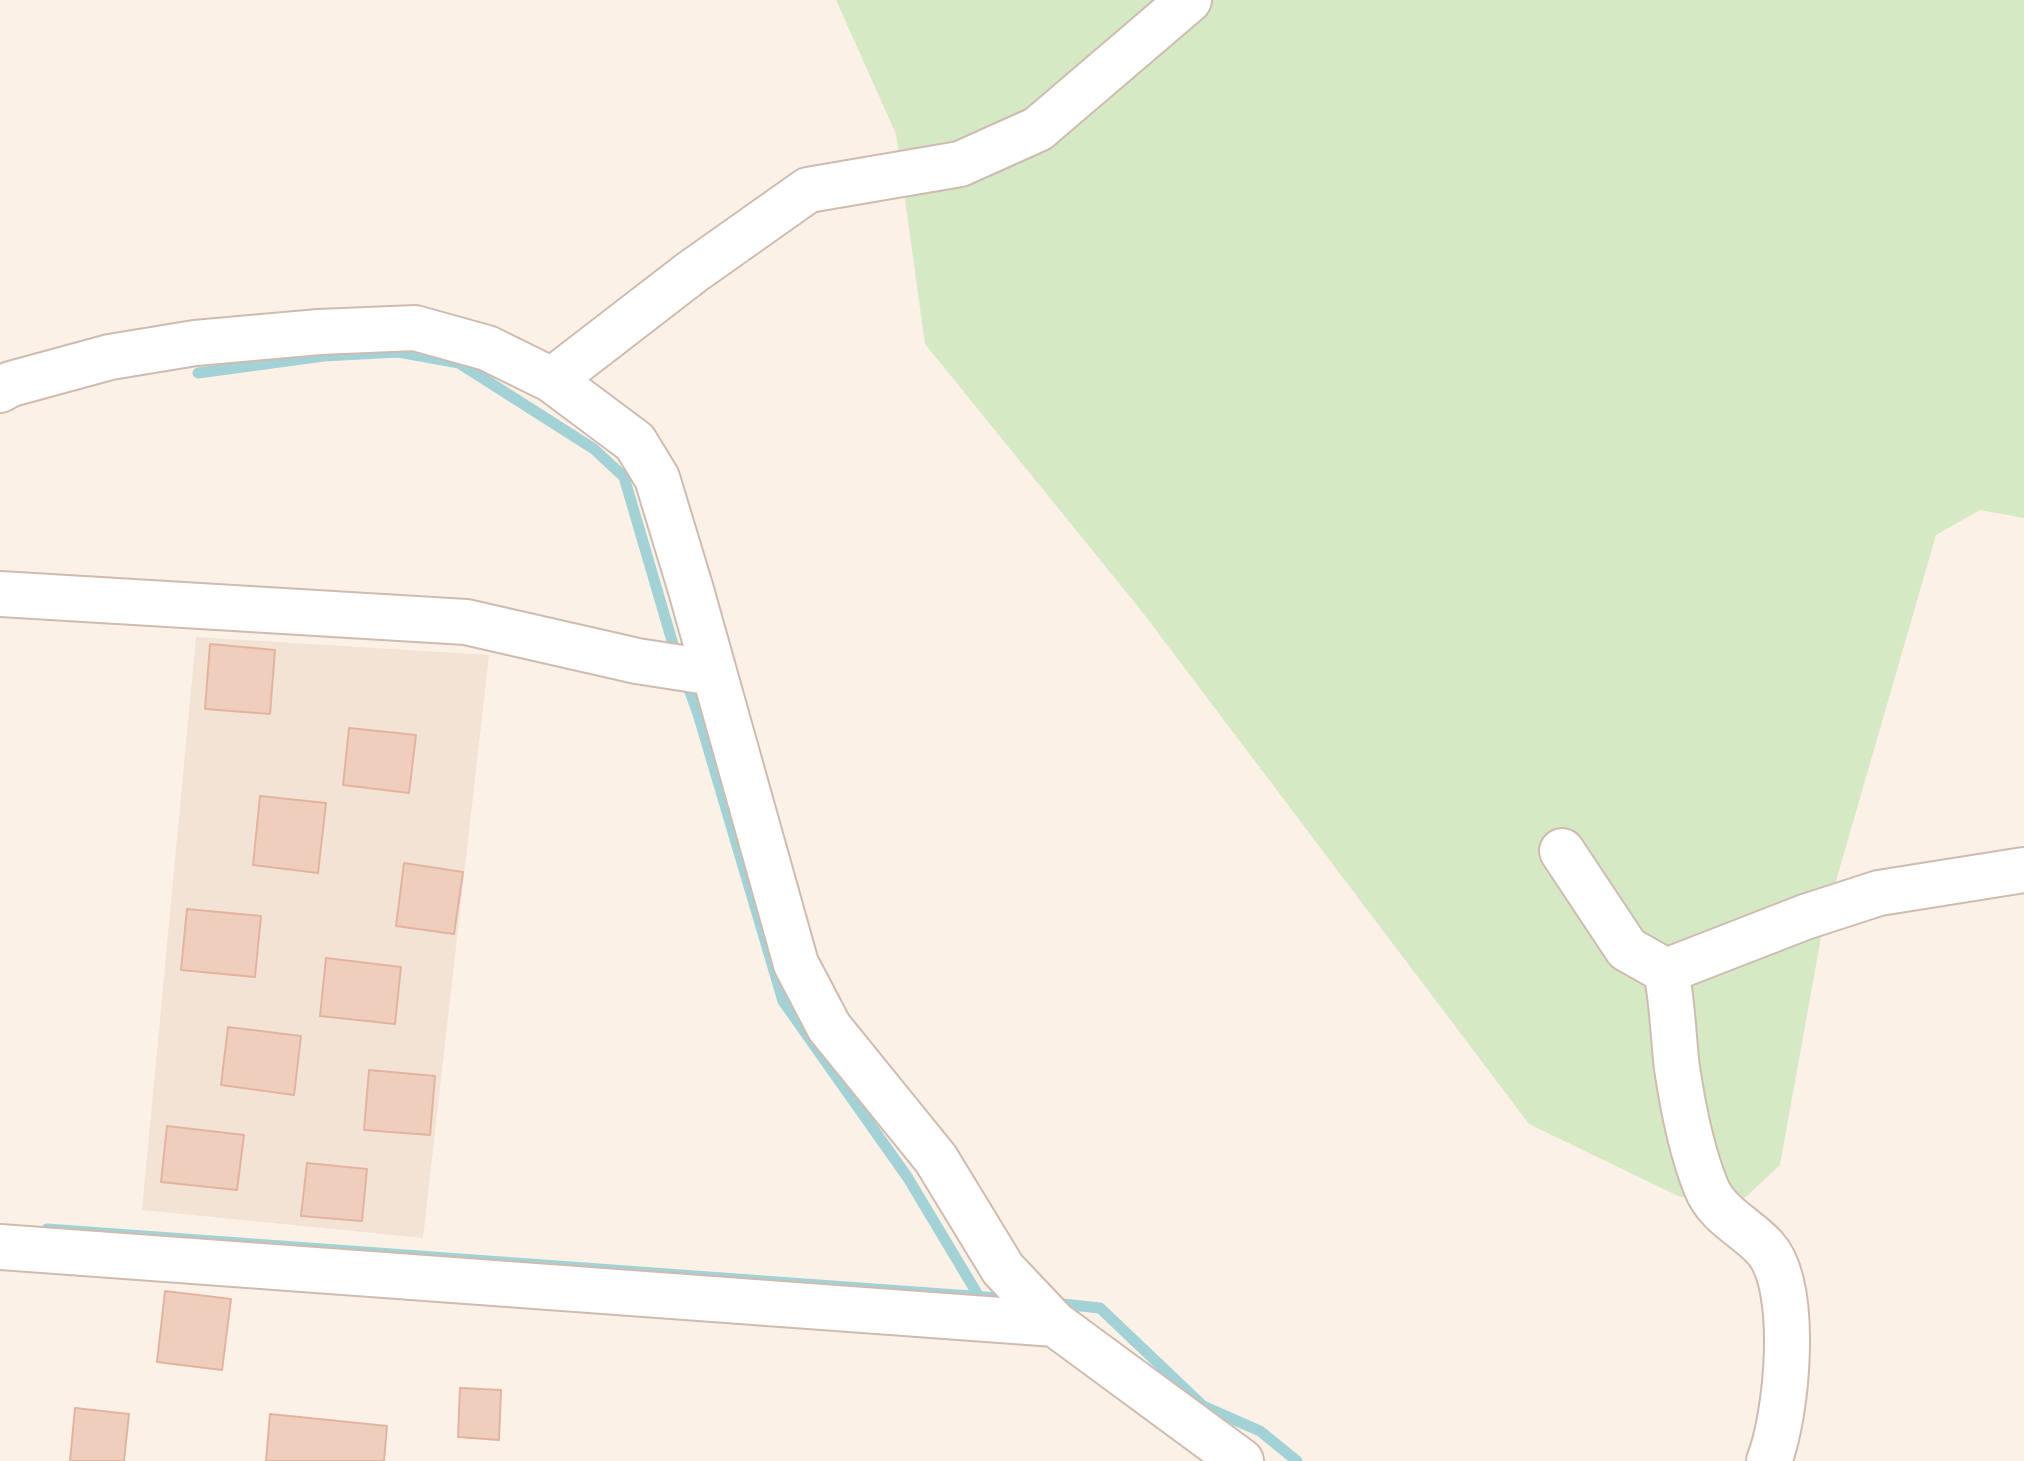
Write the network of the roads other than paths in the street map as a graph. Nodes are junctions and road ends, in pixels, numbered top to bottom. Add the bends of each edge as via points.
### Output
1 (1189, 0) edge
2 (552, 380) junction
3 (0, 390) edge
4 (0, 594) edge
5 (714, 673) junction
6 (1562, 851) dead end
7 (2024, 870) edge
8 (1666, 971) junction
9 (0, 1247) edge
10 (1055, 1324) junction
11 (1241, 1461) edge
12 (1769, 1461) edge

1 - 2 street via 1038,129 960,164 808,190
2 - 3 street via 487,348 415,328 195,343 110,357
2 - 5 street via 635,442 657,478
4 - 5 street via 466,622
5 - 10 street via 796,964 829,1027 936,1159 1003,1269
6 - 8 street via 1627,949
7 - 8 street via 1879,893
8 - 12 street via 1677,1067 1707,1191 1731,1221 1766,1249 1779,1275 1788,1331 1786,1387
9 - 10 street
10 - 11 street

